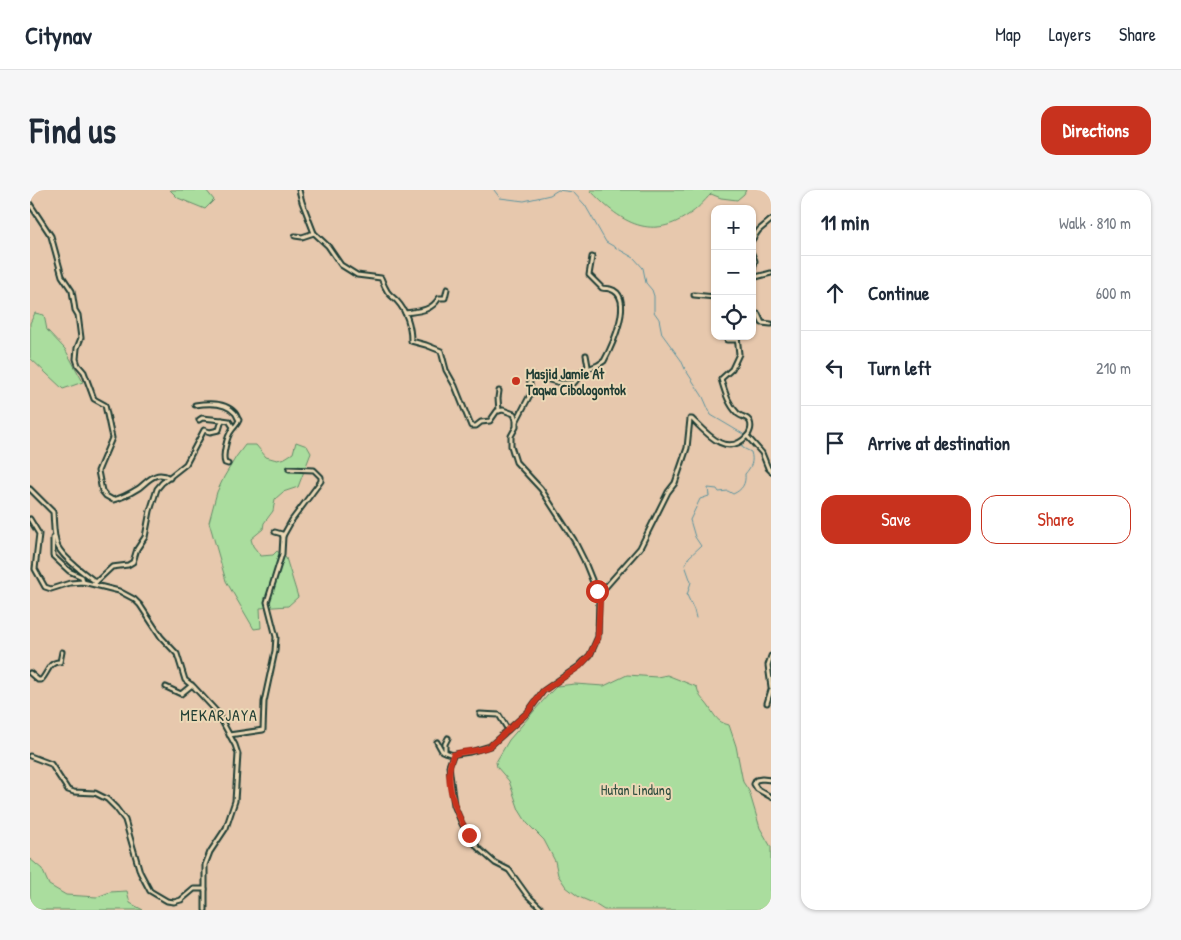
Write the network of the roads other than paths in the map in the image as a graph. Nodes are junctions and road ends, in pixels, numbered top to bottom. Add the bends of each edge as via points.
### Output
1 (299, 190) edge
2 (30, 204) edge
3 (771, 220) edge
4 (314, 233) junction
5 (756, 234) edge
6 (295, 236) dead end
7 (592, 257) dead end
8 (771, 273) edge
9 (756, 277) edge
10 (447, 289) dead end
11 (694, 295) dead end
12 (711, 296) edge
13 (405, 313) junction
14 (756, 314) edge
15 (771, 324) edge
16 (738, 340) edge
17 (586, 355) dead end
18 (583, 371) junction
19 (499, 392) dead end
20 (195, 405) dead end
21 (499, 411) junction
22 (199, 420) dead end
23 (222, 420) junction
24 (516, 420) junction
25 (232, 430) junction
26 (744, 438) junction
27 (228, 464) dead end
28 (289, 469) dead end
29 (771, 471) edge
30 (170, 478) junction
31 (30, 489) edge
32 (30, 519) edge
33 (275, 532) dead end
34 (283, 536) junction
35 (55, 538) junction
36 (83, 582) junction
37 (95, 583) junction
38 (600, 598) junction
39 (62, 652) dead end
40 (771, 656) edge
41 (30, 673) edge
42 (192, 685) junction
43 (166, 687) dead end
44 (771, 688) edge
45 (766, 703) dead end
46 (480, 714) dead end
47 (508, 730) junction
48 (228, 735) junction
49 (448, 738) dead end
50 (438, 742) dead end
51 (445, 752) junction
52 (453, 755) junction
53 (30, 756) edge
54 (771, 780) edge
55 (771, 797) edge
56 (205, 889) junction
57 (205, 910) edge
58 (543, 910) edge

1 - 4 street
2 - 30 street via 51,236 62,276 72,292 81,338 77,363 94,399 105,405 112,436 98,470 102,491 113,500 133,492 154,475
3 - 5 street
4 - 6 street
4 - 13 street via 347,270 358,276 382,279 387,291
7 - 18 street via 589,275 602,288 616,292 621,305 621,322 604,361
8 - 9 street
10 - 13 street via 445,298 440,298 434,307
11 - 12 street
13 - 21 street via 411,328 411,342 441,352 470,426 490,421
14 - 15 street via 762,323
16 - 26 street via 739,354 732,369 722,379 730,406 750,422 751,429
17 - 18 street via 588,366
18 - 24 street via 573,383 529,376 531,393
19 - 21 street
20 - 25 street via 222,405 235,412 239,420
21 - 24 street via 513,413
22 - 23 street
23 - 25 street via 230,423
23 - 30 street via 219,430 204,430 191,457
24 - 38 street via 516,428 510,435 516,462 541,490 574,540
25 - 27 street via 223,454
26 - 29 street via 764,455
26 - 38 street via 733,444 720,443 690,419 687,448 675,483 641,546
28 - 34 street via 314,470 321,481
30 - 37 street via 157,489 145,537 133,562 128,566 112,567
31 - 35 street via 53,512
32 - 36 street via 39,534 35,569 45,587 51,589
33 - 34 street
34 - 48 street via 282,554 267,602 276,637 264,702 263,731
35 - 36 street via 52,542 53,556 69,571 82,577
35 - 37 street via 59,549
36 - 37 street
37 - 42 street via 122,592 140,605 161,637 177,654 184,678
38 - 47 street via 598,637 590,655 580,666 543,691 528,712
39 - 41 street via 60,662 52,664 41,680
40 - 44 street via 768,665
42 - 43 street via 181,694
42 - 48 street via 217,712
44 - 45 street
46 - 47 street via 499,715
47 - 52 street via 488,748
48 - 56 street via 238,754 235,801 226,828 205,865
49 - 51 street
50 - 51 street
51 - 52 street
52 - 58 street via 449,766 450,780 454,805 462,824 478,848 509,870
53 - 56 street via 51,764 68,790 95,793 116,808 125,820 140,872 150,891 174,902 194,889
54 - 55 street via 760,779 754,784
56 - 57 street

